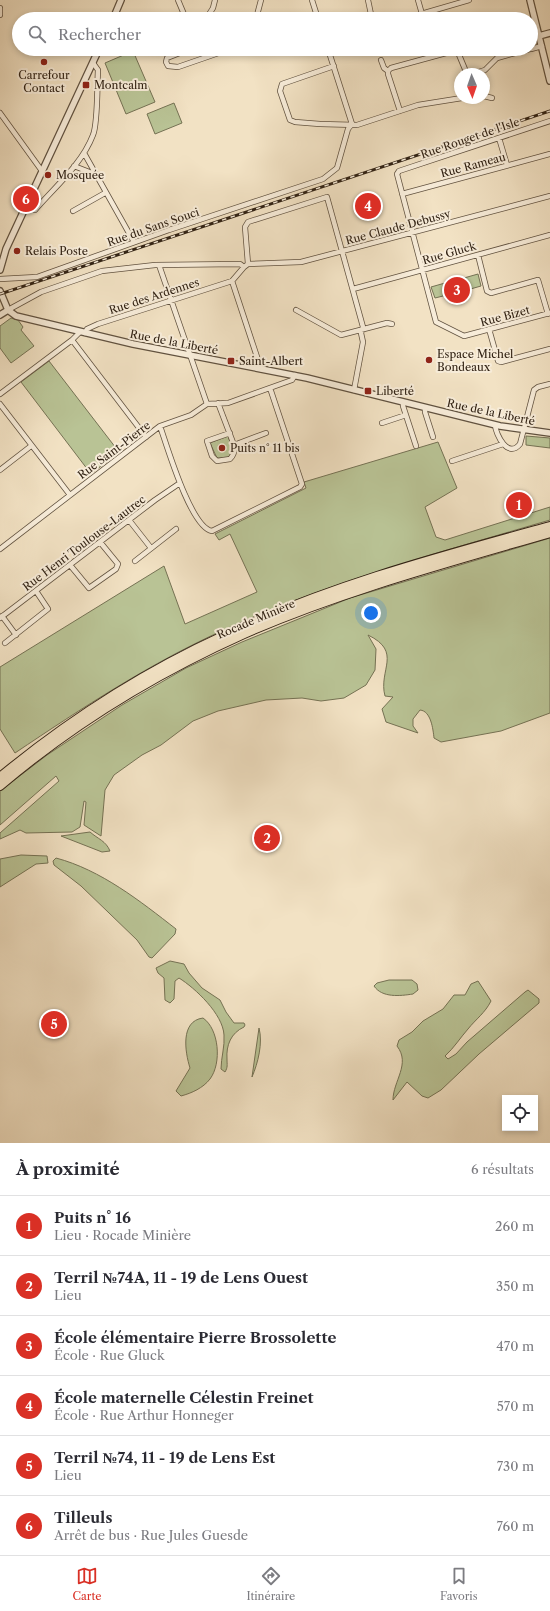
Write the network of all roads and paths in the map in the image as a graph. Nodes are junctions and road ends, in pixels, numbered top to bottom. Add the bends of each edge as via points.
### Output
1 (121, 0) edge
2 (178, 0) edge
3 (215, 0) edge
4 (261, 0) edge
5 (312, 0) edge
6 (368, 0) edge
7 (418, 0) edge
8 (469, 0) edge
9 (530, 0) edge
10 (463, 1) edge
11 (0, 8) edge
12 (116, 12) edge
13 (183, 12) edge
14 (210, 12) edge
15 (258, 12) edge
16 (316, 12) edge
17 (371, 12) edge
18 (421, 12) edge
19 (428, 12) edge
20 (533, 12) edge
21 (0, 15) edge
22 (538, 32) edge
23 (550, 33) edge
24 (539, 36) junction
25 (542, 46) junction
26 (538, 47) edge
27 (96, 56) edge
28 (172, 56) edge
29 (208, 56) edge
30 (330, 56) edge
31 (435, 56) edge
32 (460, 56) edge
33 (506, 56) edge
34 (381, 60) dead end
35 (93, 63) junction
36 (334, 66) junction
37 (465, 68) edge
38 (487, 68) edge
39 (388, 71) junction
40 (550, 81) edge
41 (454, 99) edge
42 (400, 111) junction
43 (0, 113) edge
44 (550, 121) edge
45 (352, 124) junction
46 (500, 138) junction
47 (84, 153) junction
48 (550, 154) edge
49 (507, 165) junction
50 (74, 166) junction
51 (42, 171) junction
52 (97, 175) junction
53 (105, 193) junction
54 (402, 194) junction
55 (550, 196) edge
56 (26, 205) junction
57 (73, 211) dead end
58 (412, 233) junction
59 (550, 235) edge
60 (134, 242) junction
61 (342, 251) junction
62 (478, 255) junction
63 (159, 265) junction
64 (246, 265) junction
65 (0, 270) edge
66 (422, 270) junction
67 (0, 278) edge
68 (232, 281) junction
69 (353, 289) junction
70 (0, 291) edge
71 (171, 300) junction
72 (8, 310) junction
73 (296, 310) dead end
74 (549, 313) edge
75 (0, 315) edge
76 (392, 324) dead end
77 (489, 329) junction
78 (362, 330) junction
79 (82, 332) junction
80 (72, 340) junction
81 (550, 349) edge
82 (190, 356) junction
83 (262, 369) junction
84 (295, 375) junction
85 (550, 384) edge
86 (270, 388) junction
87 (354, 390) junction
88 (0, 394) edge
89 (403, 402) junction
90 (218, 403) junction
91 (0, 404) edge
92 (207, 404) junction
93 (425, 408) junction
94 (406, 415) junction
95 (382, 423) dead end
96 (495, 425) junction
97 (160, 426) junction
98 (524, 430) junction
99 (230, 433) junction
100 (266, 433) dead end
101 (550, 433) edge
102 (146, 437) junction
103 (433, 437) dead end
104 (503, 444) junction
105 (234, 445) junction
106 (31, 446) junction
107 (416, 446) dead end
108 (452, 461) dead end
109 (0, 470) edge
110 (180, 483) junction
111 (70, 495) junction
112 (129, 520) junction
113 (550, 526) edge
114 (176, 529) dead end
115 (550, 533) edge
116 (100, 542) junction
117 (151, 548) junction
118 (0, 549) edge
119 (135, 560) dead end
120 (70, 565) junction
121 (36, 591) junction
122 (1, 617) edge
123 (16, 634) junction
124 (5, 643) dead end
125 (0, 777) edge
126 (0, 786) edge

1 - 12 street
2 - 13 street
3 - 14 street
4 - 15 street
5 - 16 street
6 - 17 street
7 - 18 street
8 - 10 street
9 - 20 street
10 - 19 street
11 - 21 street
22 - 24 street
23 - 24 street
24 - 25 street
25 - 26 street
25 - 40 street
27 - 35 street
28 - 29 street via 167,58 168,66 178,67
30 - 36 street
31 - 39 street
32 - 37 street
33 - 38 street via 494,60
34 - 39 street
35 - 47 street via 98,70 94,134
35 - 51 street
36 - 45 street
36 - 45 street via 282,84 280,91 288,117 295,122
39 - 42 street
41 - 42 street via 418,105
42 - 45 street via 357,125
43 - 51 street
44 - 46 street, Rue Rouget de l'Isle
45 - 60 street, Rue du Sans Souci via 348,129 337,168 323,179
46 - 49 street
46 - 54 street, Rue Rouget de l'Isle via 400,172 397,174
47 - 50 street
47 - 52 street
48 - 49 street, Rue Rameau
49 - 54 street, Rue Rameau
50 - 52 street
50 - 56 street via 35,210
51 - 56 street
52 - 53 street
53 - 57 street
53 - 60 street
54 - 58 street
55 - 58 street, Rue Claude Debussy
56 - 65 street via 6,249
58 - 61 street, Rue Claude Debussy
58 - 66 street
59 - 62 street, Rue Gluck
60 - 67 street, Rue du Sans Souci via 37,277
61 - 64 street, Rue Claude Debussy via 297,263
61 - 64 street via 327,197 248,222 245,227
61 - 69 street
62 - 66 street, Rue Gluck
62 - 74 street via 488,291 491,293 538,280
63 - 64 street, Rue Claude Debussy
63 - 71 street
63 - 72 street, Rue Claude Debussy via 102,271 41,292
64 - 68 street
66 - 69 street, Rue Gluck
66 - 77 street, Rue Bizet via 436,322 464,336
68 - 71 street, Rue des Ardennes
68 - 83 street
69 - 78 street
70 - 72 street
71 - 79 street, Rue des Ardennes via 98,324
71 - 82 street
72 - 75 street
72 - 79 street, Rue de la Liberté via 16,316
73 - 78 street via 339,335
74 - 77 street, Rue Bizet
76 - 78 street
77 - 81 street via 498,361 501,362
78 - 87 street via 363,342
79 - 80 street, Rue des Ardennes
79 - 82 street, Rue de la Liberté
80 - 88 street, Rue des Ardennes
80 - 102 street
82 - 83 street, Rue de la Liberté
82 - 92 street
83 - 84 street, Rue de la Liberté
84 - 86 street, Rue Saint-Pierre via 292,380
84 - 87 street, Rue de la Liberté
85 - 98 street via 534,390
86 - 90 street, Rue Saint-Pierre
86 - 110 street via 302,484 300,487 212,532 206,529 187,502
87 - 89 street, Rue de la Liberté
89 - 93 street, Rue de la Liberté
89 - 94 street
90 - 92 street, Rue Saint-Pierre
90 - 99 street
91 - 106 street
92 - 97 street, Rue Saint-Pierre via 191,415
93 - 96 street, Rue de la Liberté
93 - 103 street
94 - 95 street
94 - 107 street
96 - 98 street, Rue de la Liberté
96 - 104 street via 496,433
97 - 102 street, Rue Saint-Pierre
97 - 110 street
98 - 101 street, Rue de la Liberté
98 - 104 street via 517,448 513,449
99 - 105 street
99 - 105 street via 207,441 212,456 220,462 230,459
100 - 105 street
102 - 111 street, Rue Saint-Pierre
104 - 108 street
106 - 109 street
106 - 111 street
110 - 112 street, Rue Henri Toulouse-Lautrec
111 - 118 street, Rue Saint-Pierre
112 - 116 street, Rue Henri Toulouse-Lautrec
112 - 117 street
113 - 125 highway, Rocade Minière via 395,571 330,593 225,635 117,692 70,723
114 - 117 street
115 - 126 highway, Rocade Minière via 386,582 326,602 246,634 188,662 98,714 56,742
116 - 120 street, Rue Henri Toulouse-Lautrec
116 - 120 street via 118,564 116,569 89,588
117 - 119 street
120 - 121 street, Rue Henri Toulouse-Lautrec
121 - 122 street, Rue Henri Toulouse-Lautrec
121 - 123 street via 48,610
122 - 123 street
123 - 124 street

